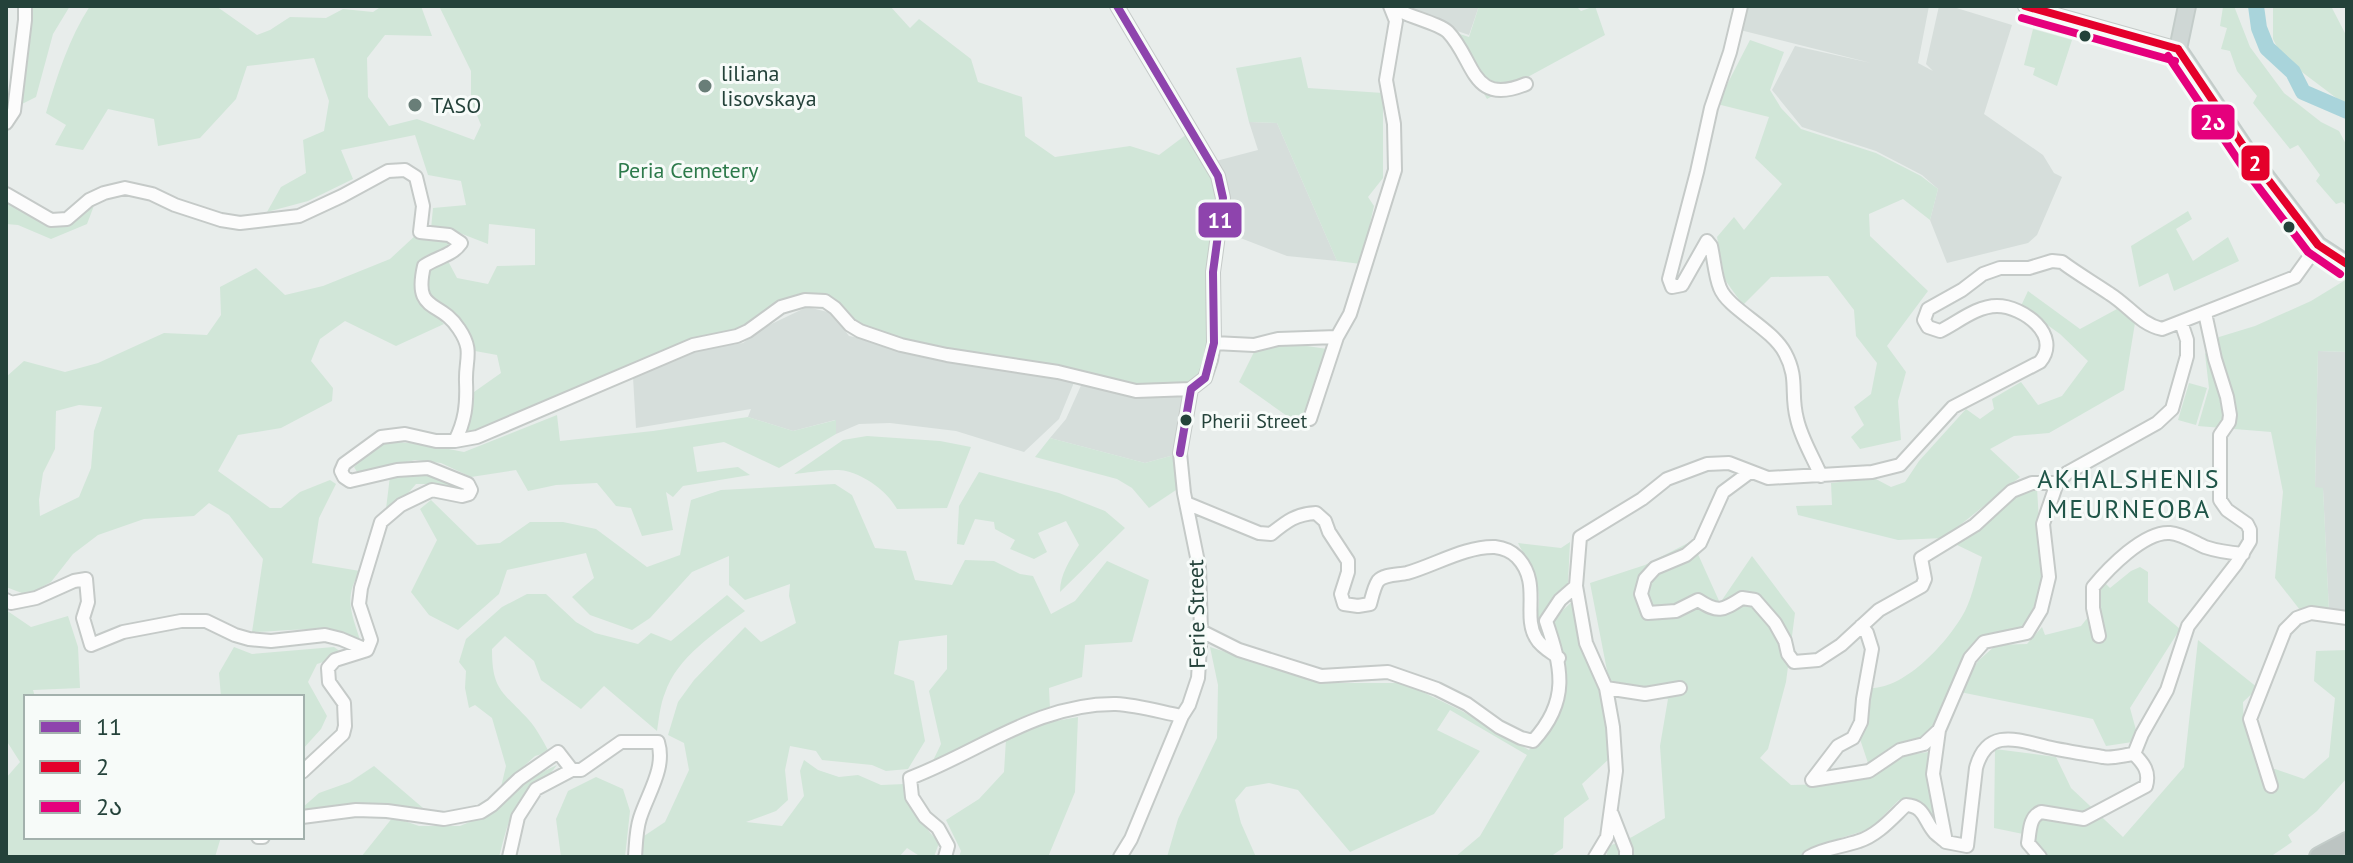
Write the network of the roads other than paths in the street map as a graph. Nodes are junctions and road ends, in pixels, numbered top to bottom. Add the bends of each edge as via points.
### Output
1 (25, 6) edge
2 (1117, 6) edge
3 (1390, 6) edge
4 (1741, 6) edge
5 (2025, 6) edge
6 (2187, 6) edge
7 (2178, 49) junction
8 (1526, 84) dead end
9 (6, 123) edge
10 (6, 194) edge
11 (2318, 245) junction
12 (2347, 264) edge
13 (2205, 313) junction
14 (2181, 322) junction
15 (1337, 337) junction
16 (1214, 343) junction
17 (1191, 389) junction
18 (1310, 419) dead end
19 (455, 441) junction
20 (1750, 472) junction
21 (1821, 476) junction
22 (2057, 483) junction
23 (1186, 503) junction
24 (2243, 554) junction
25 (1576, 586) junction
26 (6, 600) edge
27 (2347, 618) edge
28 (1861, 626) junction
29 (1201, 631) junction
30 (2099, 636) dead end
31 (367, 650) junction
32 (1559, 658) junction
33 (1606, 688) junction
34 (1680, 688) dead end
35 (1182, 716) junction
36 (1939, 730) junction
37 (2134, 754) junction
38 (304, 770) edge
39 (572, 770) junction
40 (2271, 786) dead end
41 (1611, 811) junction
42 (304, 817) edge
43 (1946, 842) junction
44 (2347, 842) edge
45 (509, 857) edge
46 (635, 857) edge
47 (945, 857) edge
48 (1120, 857) edge
49 (1595, 857) edge
50 (1626, 857) edge
51 (1809, 857) edge
52 (2040, 857) edge
53 (2319, 857) edge

1 - 9 street via 14,111
2 - 16 street via 1218,176 1223,198 1213,272
3 - 8 street via 1447,30 1488,87 1510,90
3 - 15 street via 1396,21 1386,80 1395,170 1350,314
4 - 21 street via 1669,279 1672,287 1682,285 1707,241 1720,291 1784,350 1795,374 1797,420
5 - 7 street
6 - 7 main road
7 - 11 main road
10 - 19 street via 51,220 67,219 89,200 125,188 240,223 299,216 388,171 405,170 416,177 423,206 420,232 449,235 461,243 455,252 424,266 419,285 424,299 459,327 470,353 464,422
11 - 12 main road
11 - 13 street via 2295,277
13 - 14 street
13 - 24 street via 2230,415 2220,435 2220,500 2250,530
14 - 21 street via 2152,327 2062,262 1983,274 1928,309 1928,327 1940,331 1985,308 2009,308 2044,334 2044,356 1953,407 1900,465
14 - 22 street via 2187,356 2172,409
15 - 16 street
15 - 18 street
16 - 17 street via 1205,378
17 - 19 street via 1136,391 901,345 860,331 825,301 805,300 781,307 737,336 693,345 477,437
17 - 23 street, Ferie Street via 1180,453
19 - 31 street via 405,434 381,437 341,471 350,481 428,468 471,490 462,496 432,490 381,522 359,604 371,640
20 - 21 street via 1768,478
20 - 25 street via 1729,463 1707,464 1667,479 1580,537
20 - 28 street via 1723,492 1700,543 1645,579 1641,594 1648,613 1676,611 1698,600 1712,609 1726,609 1742,598 1755,600 1775,623 1794,662 1818,660
22 - 28 street via 2032,483 2012,491 1975,525 1921,558 1922,586
22 - 36 street via 2043,524 2049,577 2041,610 2027,633 1984,642 1970,658
23 - 29 street, Ferie Street via 1199,567
23 - 32 street via 1271,534 1291,518 1316,513 1348,561 1344,604 1370,604 1383,577 1476,549 1508,550 1526,572 1532,594 1530,624 1537,641
24 - 30 street via 2171,533 2155,534 2093,587
24 - 37 street via 2188,626 2167,690
25 - 32 street via 1546,621
25 - 33 street via 1586,643
26 - 31 street via 36,598 86,579 83,618 91,645 123,632 206,621 249,639 325,635
27 - 40 street via 2311,613 2285,630 2250,719
28 - 36 street via 1872,649 1861,722 1853,738 1838,746 1812,780 1869,771 1900,750 1924,744
29 - 32 street via 1239,650 1321,676 1388,672 1437,689 1533,741 1560,691
29 - 35 street, Ferie Street via 1198,678
31 - 38 street via 335,660 328,668 329,682 344,703 345,726
33 - 34 street via 1645,694
33 - 41 street via 1616,771
35 - 47 street via 1116,704 1065,709 910,778 912,797 948,846
35 - 48 street, Ferie Street
36 - 43 street via 1933,774
37 - 43 street via 2105,758 2022,739 1990,744 1976,768 1967,846
37 - 52 street via 2145,765 2146,786 2084,819 2037,814 2028,843
39 - 42 street via 558,752 481,812 444,819 356,810
39 - 45 street via 536,789 518,817
39 - 46 street via 581,770 621,742 658,742 658,774 639,822
41 - 49 street via 1607,837
41 - 50 street
43 - 51 street via 1921,809 1906,805 1862,841
44 - 53 highway

